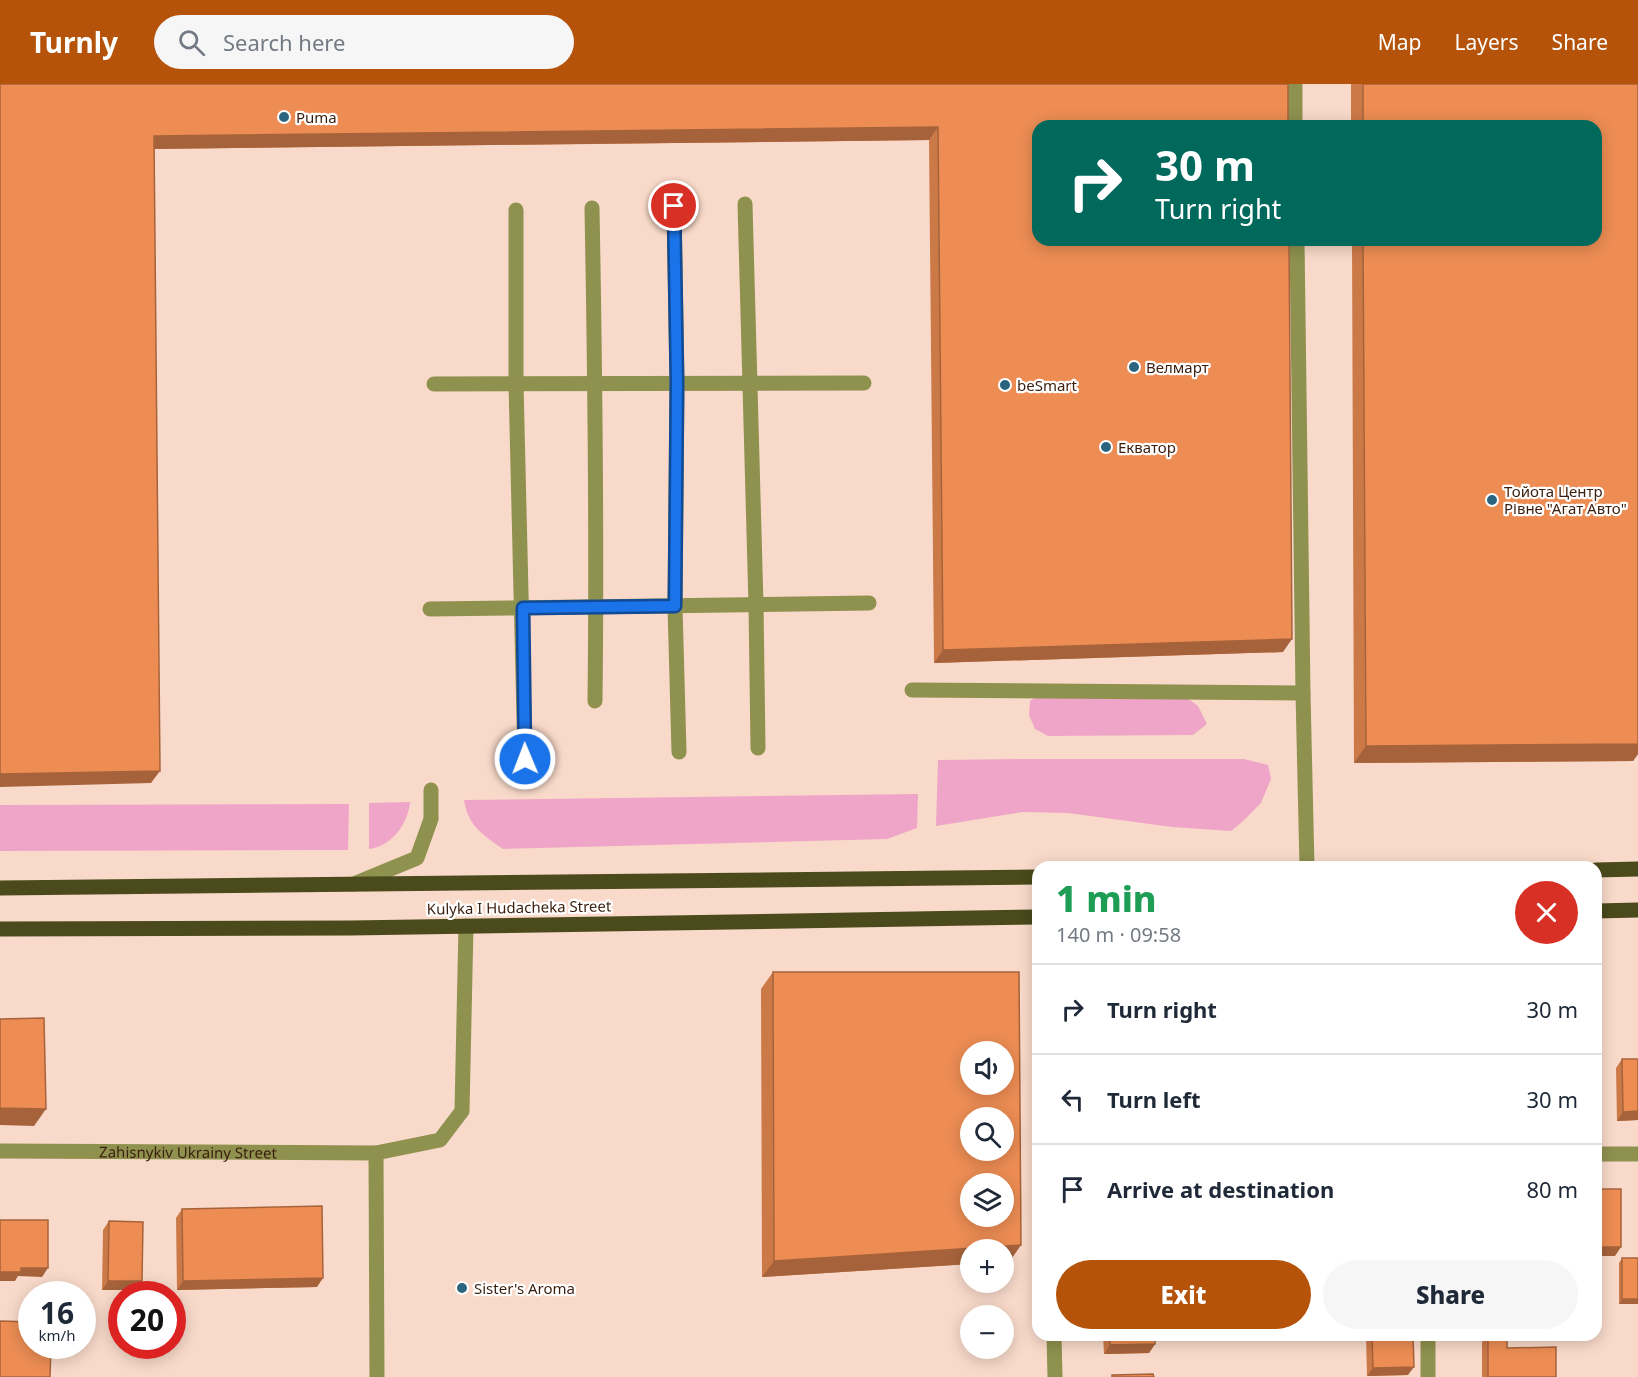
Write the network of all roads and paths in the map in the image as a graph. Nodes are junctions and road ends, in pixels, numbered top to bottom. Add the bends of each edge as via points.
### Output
1 (1295, 84) edge
2 (1295, 120) edge
3 (745, 204) dead end
4 (674, 206) dead end
5 (592, 208) dead end
6 (516, 210) dead end
7 (1297, 246) edge
8 (677, 383) junction
9 (750, 383) junction
10 (864, 383) dead end
11 (434, 384) dead end
12 (516, 384) junction
13 (595, 384) junction
14 (869, 603) dead end
15 (756, 604) junction
16 (675, 606) junction
17 (596, 607) junction
18 (523, 608) junction
19 (430, 609) dead end
20 (912, 690) dead end
21 (1303, 693) junction
22 (595, 701) dead end
23 (758, 748) dead end
24 (679, 752) dead end
25 (525, 759) dead end
26 (431, 790) dead end
27 (1307, 861) edge
28 (1602, 870) edge
29 (1638, 870) edge
30 (1032, 877) edge
31 (352, 885) junction
32 (0, 888) edge
33 (1638, 910) edge
34 (1602, 911) edge
35 (1032, 916) edge
36 (466, 926) junction
37 (0, 929) edge
38 (0, 1151) edge
39 (376, 1153) junction
40 (1602, 1154) edge
41 (1638, 1154) edge
42 (1054, 1341) edge
43 (1428, 1341) edge
44 (377, 1377) edge
45 (1055, 1377) edge
46 (1428, 1377) edge

1 - 2 street
3 - 9 street
4 - 8 street
5 - 13 street
6 - 12 street
7 - 21 street
8 - 9 street
8 - 13 street
8 - 16 street
9 - 10 street
9 - 15 street
11 - 12 street
12 - 13 street
12 - 18 street
13 - 17 street
14 - 15 street
15 - 16 street
15 - 23 street
16 - 17 street
16 - 24 street
17 - 18 street
17 - 22 street
18 - 19 street
18 - 25 street
20 - 21 street
21 - 27 street
26 - 31 street via 431,819 417,858
28 - 29 main road
30 - 31 main road, Kulyka I Hudacheka Street
31 - 32 main road, Kulyka I Hudacheka Street
33 - 34 main road
35 - 36 main road, Kulyka I Hudacheka Street
36 - 37 main road, Kulyka I Hudacheka Street
36 - 39 street, Zahisnykiv Ukrainy Street via 462,1111 441,1140
38 - 39 street, Zahisnykiv Ukrainy Street
39 - 44 street
40 - 41 street
42 - 45 street
43 - 46 street

